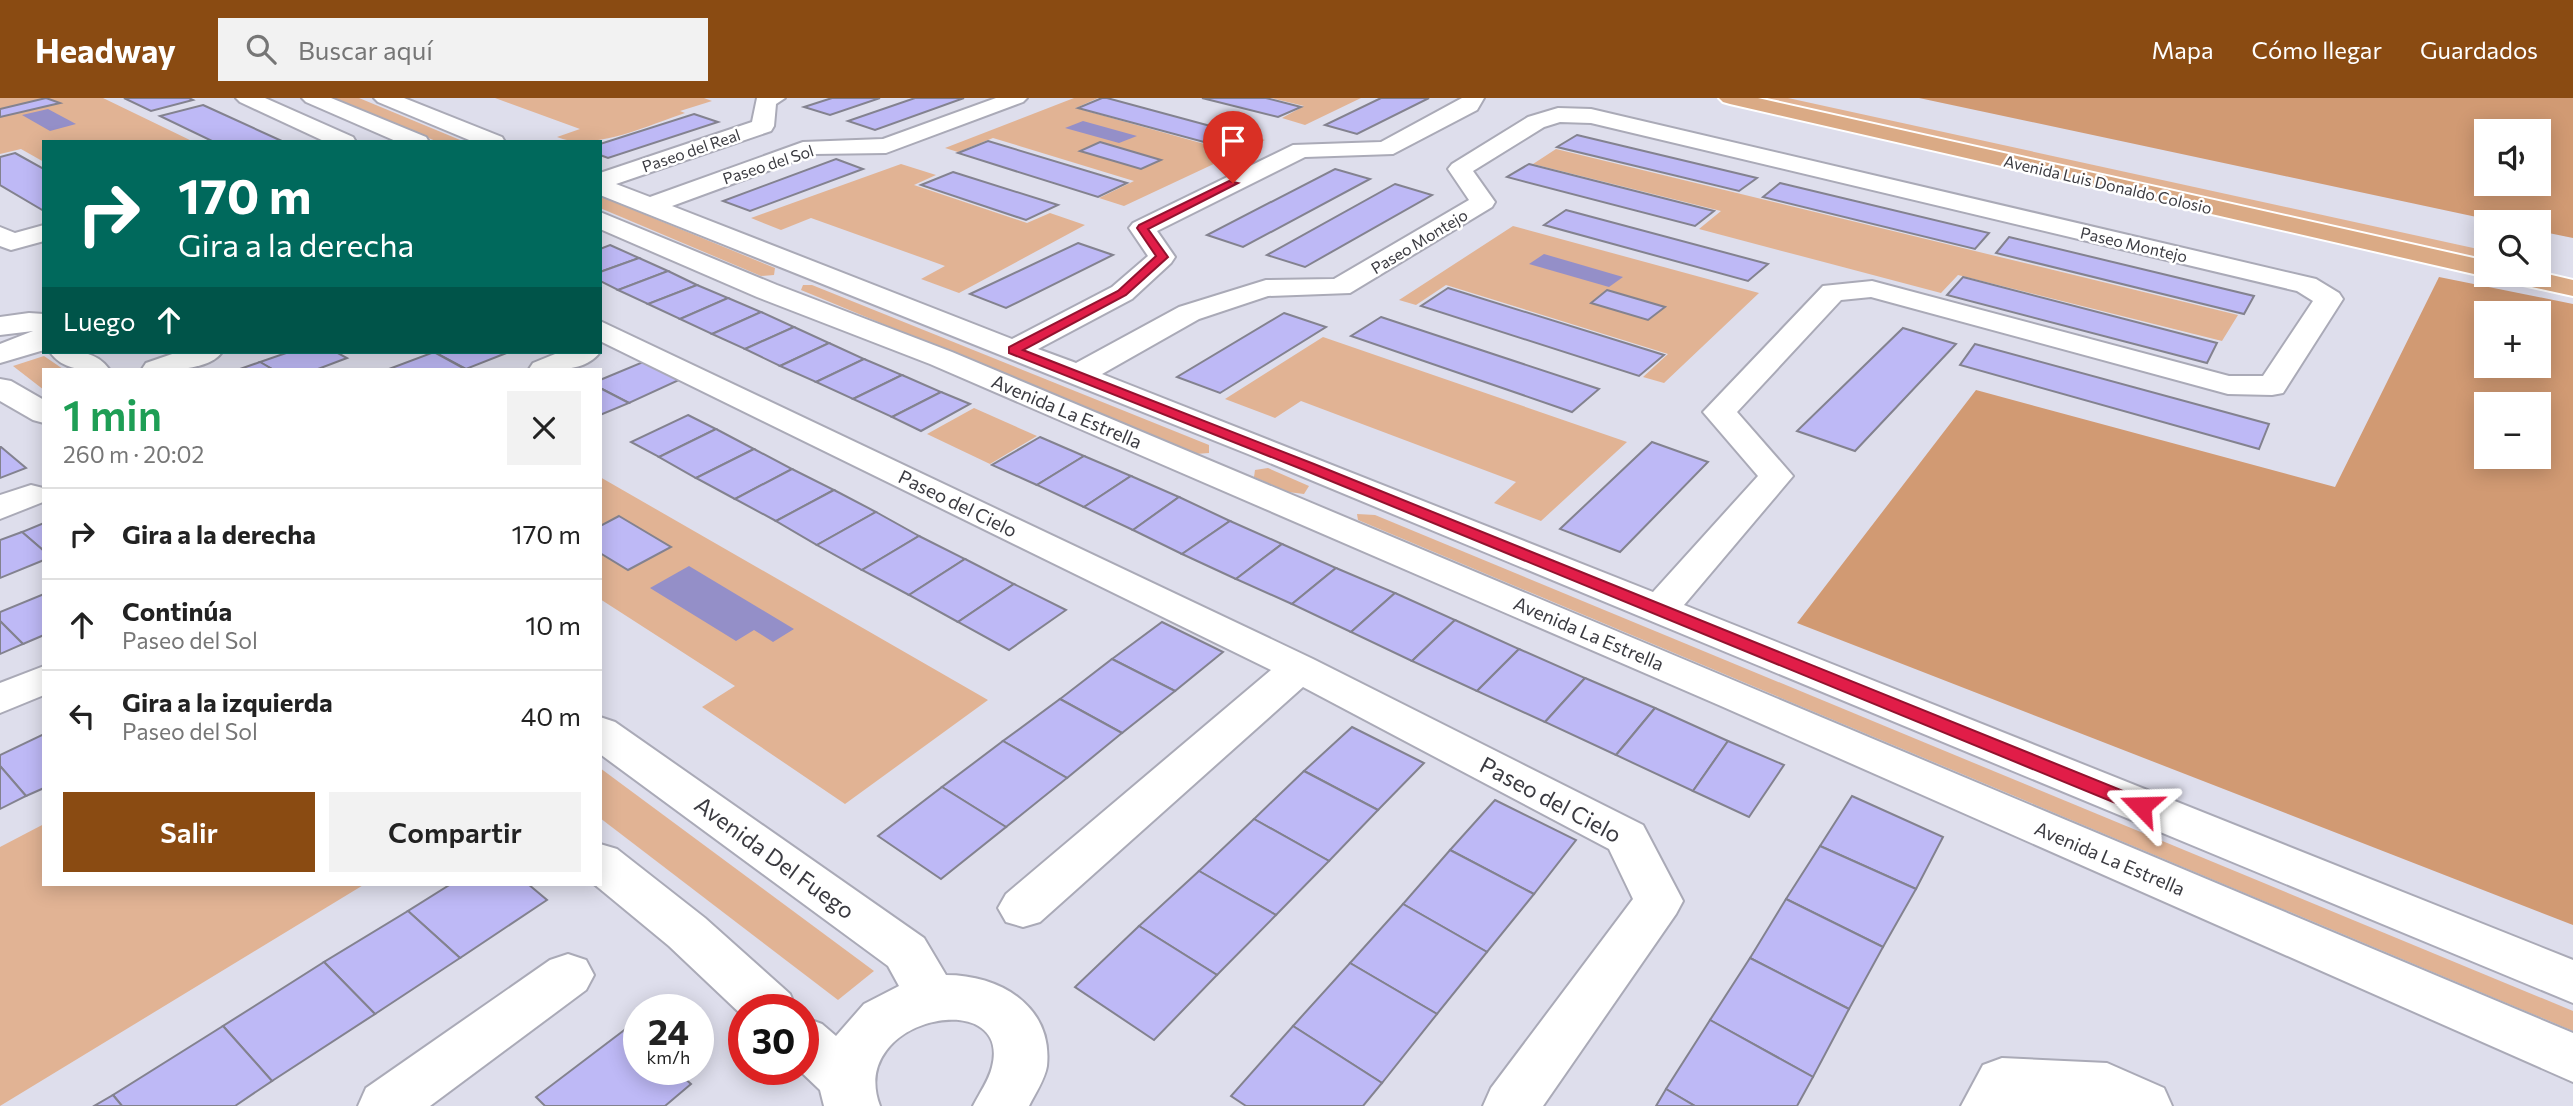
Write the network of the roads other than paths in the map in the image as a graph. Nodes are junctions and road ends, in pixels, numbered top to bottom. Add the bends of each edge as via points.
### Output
1 (247, 98) edge
2 (313, 98) edge
3 (385, 98) edge
4 (774, 98) edge
5 (1016, 98) edge
6 (1474, 98) edge
7 (1730, 98) edge
8 (1811, 98) edge
9 (341, 140) edge
10 (413, 140) edge
11 (489, 140) edge
12 (602, 182) edge
13 (602, 184) edge
14 (649, 206) junction
15 (602, 221) edge
16 (42, 234) edge
17 (0, 235) edge
18 (2474, 243) edge
19 (2551, 259) edge
20 (2573, 264) edge
21 (2474, 265) edge
22 (815, 271) junction
23 (2551, 283) edge
24 (2573, 288) edge
25 (767, 291) junction
26 (0, 304) edge
27 (34, 327) edge
28 (602, 341) edge
29 (1013, 350) junction
30 (0, 354) edge
31 (68, 354) edge
32 (201, 354) edge
33 (575, 354) edge
34 (92, 368) edge
35 (160, 368) edge
36 (546, 368) edge
37 (1077, 375) junction
38 (0, 388) edge
39 (42, 412) edge
40 (1260, 447) junction
41 (1218, 476) junction
42 (1358, 487) junction
43 (1315, 517) junction
44 (1671, 597) junction
45 (1299, 668) junction
46 (42, 680) edge
47 (0, 699) edge
48 (602, 733) edge
49 (602, 864) edge
50 (1023, 908) dead end
51 (568, 975) dead end
52 (2573, 982) edge
53 (754, 994) edge
54 (933, 998) junction
55 (2573, 1058) edge
56 (819, 1061) edge
57 (849, 1099) edge
58 (386, 1106) edge
59 (1001, 1106) edge
60 (1511, 1106) edge
61 (1989, 1106) edge
62 (2144, 1106) edge

1 - 9 street
2 - 10 street
3 - 11 street
4 - 12 street, Paseo del Real via 766,101 763,126
5 - 14 street, Paseo del Sol via 886,146 811,147
6 - 29 street via 1469,105 1385,149 1301,150 1142,228 1162,257 1122,293
7 - 21 main road, Avenida Luis Donaldo Colosio
8 - 18 main road, Avenida Luis Donaldo Colosio
13 - 14 street, Avenida La Estrella
14 - 22 street, Avenida La Estrella
15 - 25 street, Avenida La Estrella
16 - 17 street via 11,242
19 - 20 main road
22 - 25 street
22 - 29 street, Avenida La Estrella
23 - 24 main road
25 - 41 street, Avenida La Estrella via 941,358
26 - 27 street
27 - 30 street via 26,347
28 - 45 street, Paseo del Cielo
29 - 37 street, Avenida La Estrella
31 - 34 street
32 - 35 street
33 - 36 street, Paseo del Cielo
37 - 40 street, Avenida La Estrella
37 - 44 street, Paseo Montejo via 1189,313 1266,288 1340,287 1483,202 1460,169 1536,122 1558,115 1591,116 2306,285 2329,299 2272,386 2228,385 1872,289 1833,292 1719,412 1776,476
38 - 39 street
40 - 41 street
40 - 42 street, Avenida La Estrella
41 - 43 street, Avenida La Estrella
42 - 43 street
42 - 44 street, Avenida La Estrella
43 - 55 street, Avenida La Estrella
44 - 52 street, Avenida La Estrella
45 - 50 street
45 - 60 street, Paseo del Cielo via 1628,837 1659,901
46 - 47 street
48 - 54 street, Avenida Del Fuego via 906,952
49 - 53 street via 687,932
51 - 58 street
54 - 57 street via 886,1015 866,1034 853,1056
54 - 59 street via 964,995 989,1002 1008,1017 1020,1037 1021,1062 1014,1087
56 - 57 street
61 - 62 street via 2002,1082 2107,1087

